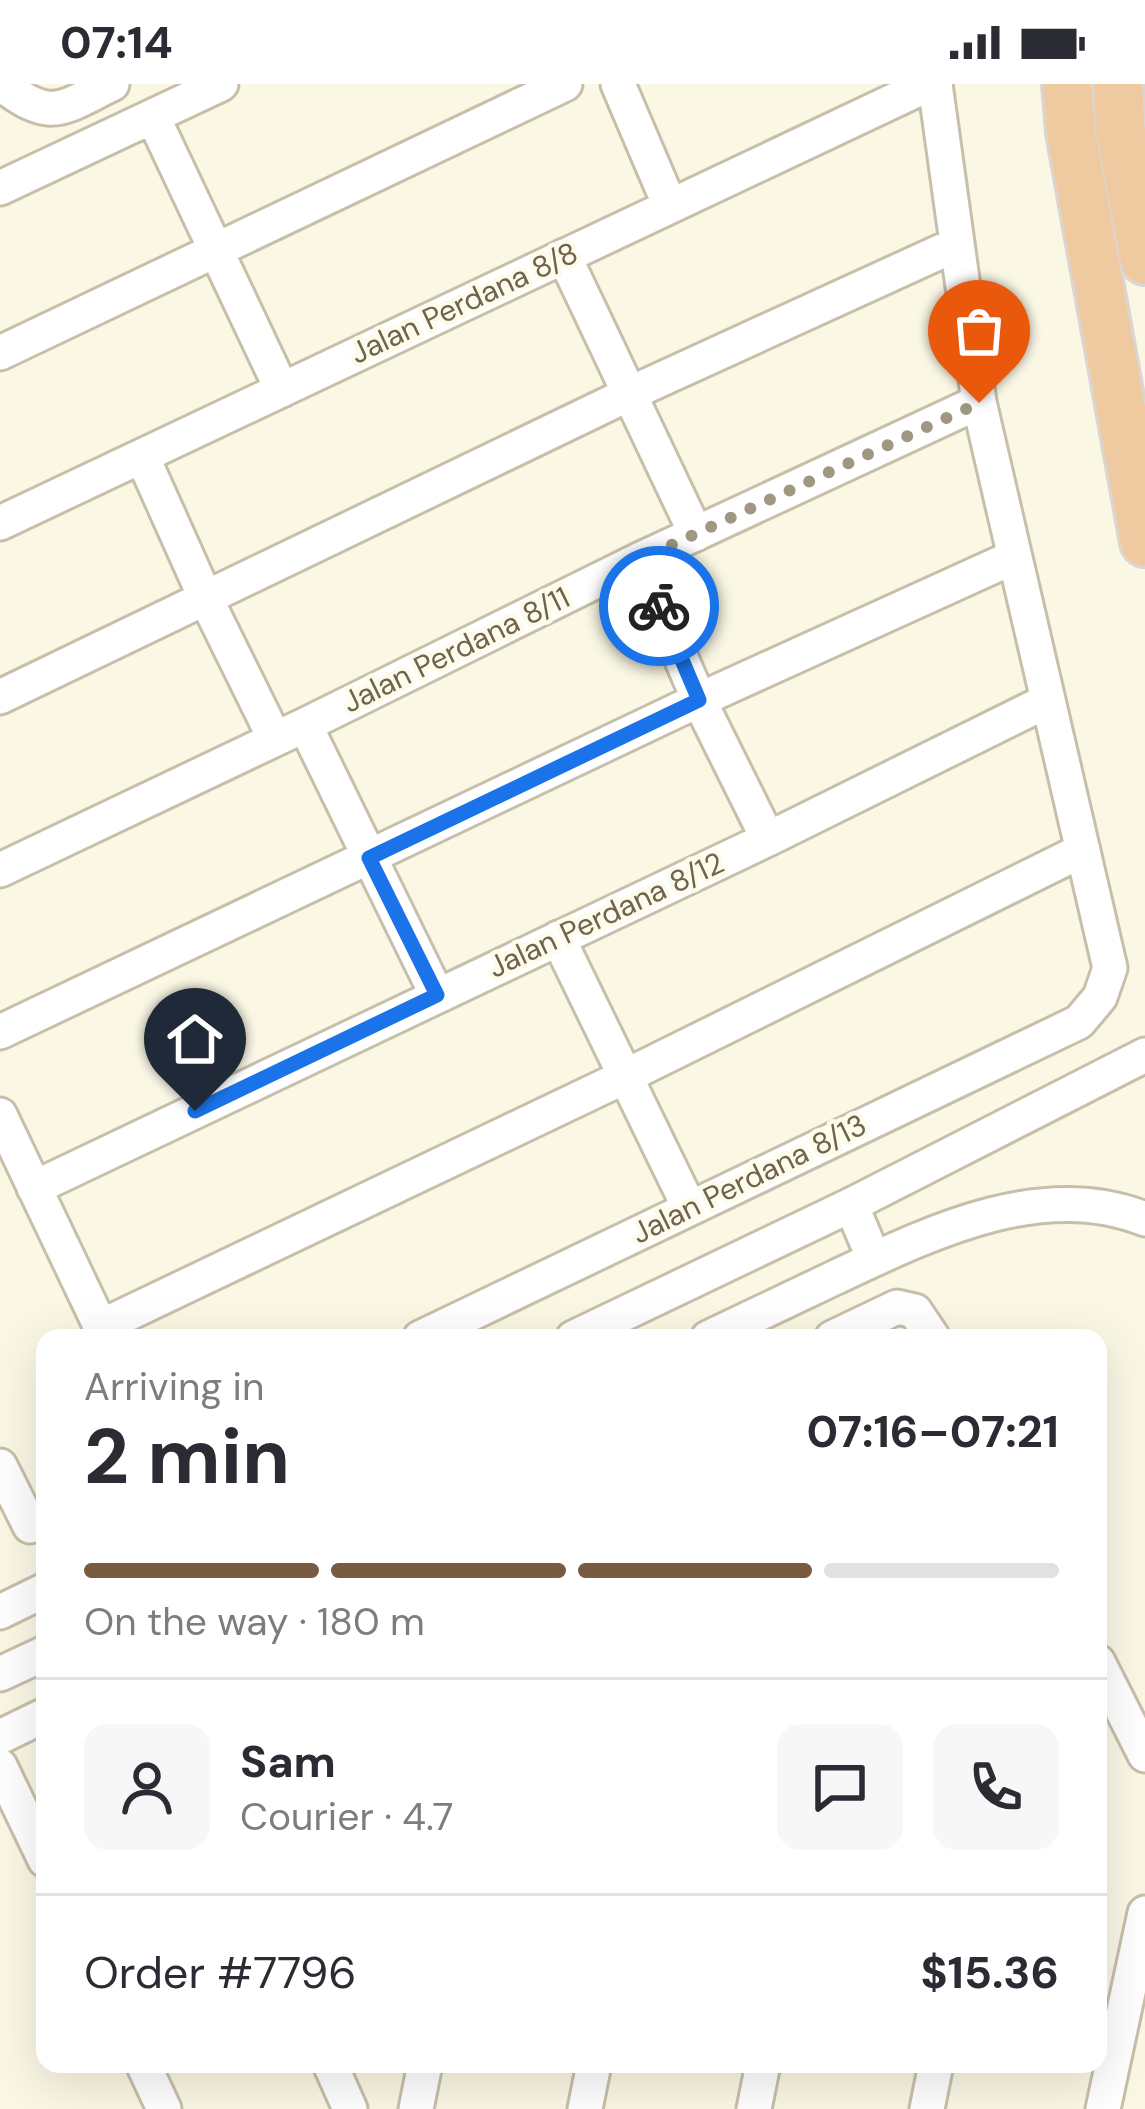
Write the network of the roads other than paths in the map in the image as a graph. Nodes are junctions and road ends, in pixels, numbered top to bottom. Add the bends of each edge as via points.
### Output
1 (2, 84) edge
2 (112, 84) edge
3 (221, 84) edge
4 (566, 84) edge
5 (618, 84) edge
6 (932, 84) edge
7 (1067, 84) edge
8 (1118, 84) edge
9 (153, 117) junction
10 (0, 188) edge
11 (670, 206) junction
12 (955, 245) junction
13 (216, 251) junction
14 (564, 256) junction
15 (1145, 260) edge
16 (0, 353) edge
17 (281, 390) junction
18 (631, 393) junction
19 (979, 403) junction
20 (142, 455) junction
21 (0, 523) edge
22 (696, 534) junction
23 (1145, 542) edge
24 (1014, 557) junction
25 (639, 560) junction
26 (206, 599) junction
27 (0, 697) edge
28 (699, 700) junction
29 (1047, 701) junction
30 (290, 732) junction
31 (768, 839) junction
32 (1083, 850) junction
33 (369, 858) junction
34 (0, 870) edge
35 (558, 938) junction
36 (437, 995) junction
37 (0, 1032) edge
38 (1145, 1054) edge
39 (624, 1077) junction
40 (0, 1115) edge
41 (34, 1188) junction
42 (851, 1204) junction
43 (689, 1207) junction
44 (1145, 1219) edge
45 (874, 1259) junction
46 (102, 1329) edge
47 (109, 1329) edge
48 (438, 1329) edge
49 (592, 1329) edge
50 (727, 1329) edge
51 (851, 1329) edge
52 (927, 1329) edge
53 (0, 1466) edge
54 (25, 1529) edge
55 (36, 1594) edge
56 (0, 1612) edge
57 (36, 1657) edge
58 (0, 1674) edge
59 (1107, 1680) edge
60 (36, 1719) edge
61 (0, 1737) edge
62 (1145, 1755) edge
63 (0, 1766) edge
64 (36, 1841) edge
65 (1145, 1912) edge
66 (146, 2073) edge
67 (334, 2073) edge
68 (423, 2073) edge
69 (592, 2073) edge
70 (761, 2073) edge
71 (934, 2073) edge
72 (164, 2109) edge
73 (350, 2109) edge
74 (416, 2109) edge
75 (585, 2109) edge
76 (754, 2109) edge
77 (927, 2109) edge
78 (1103, 2109) edge

1 - 2 street via 38,108 59,110
3 - 9 street
4 - 13 street
5 - 11 street
6 - 11 street, Jalan Perdana 8/8
6 - 12 street
7 - 23 highway
8 - 15 highway
9 - 10 street
9 - 13 street
11 - 14 street, Jalan Perdana 8/8
12 - 18 street
12 - 19 street
13 - 16 street
13 - 17 street
14 - 17 street, Jalan Perdana 8/8
14 - 18 street
17 - 20 street, Jalan Perdana 8/8
18 - 22 street
18 - 26 street
19 - 22 street, Jalan Perdana 8/11
19 - 24 street
20 - 21 street, Jalan Perdana 8/8
20 - 26 street
22 - 25 street, Jalan Perdana 8/11
24 - 28 street
24 - 29 street
25 - 28 street
25 - 30 street, Jalan Perdana 8/11
26 - 27 street
26 - 30 street
28 - 31 street
28 - 33 street
29 - 31 street, Jalan Perdana 8/12
29 - 32 street
30 - 33 street
30 - 34 street, Jalan Perdana 8/11
31 - 35 street, Jalan Perdana 8/12
32 - 39 street
32 - 43 street, Jalan Perdana 8/13 via 1110,968 1100,997 1078,1022
33 - 36 street
33 - 37 street
35 - 36 street, Jalan Perdana 8/12
35 - 39 street
36 - 41 street, Jalan Perdana 8/12
38 - 42 street
39 - 43 street
39 - 47 street
40 - 41 street
41 - 46 street
42 - 45 street
42 - 49 street
43 - 48 street, Jalan Perdana 8/13
44 - 45 street via 1118,1208 1006,1210
45 - 50 street
51 - 52 street via 897,1307 914,1311
53 - 54 street
55 - 56 street
57 - 58 street
59 - 62 street
60 - 61 street
63 - 64 street
65 - 78 street
66 - 72 street
67 - 73 street
68 - 74 street
69 - 75 street
70 - 76 street
71 - 77 street

